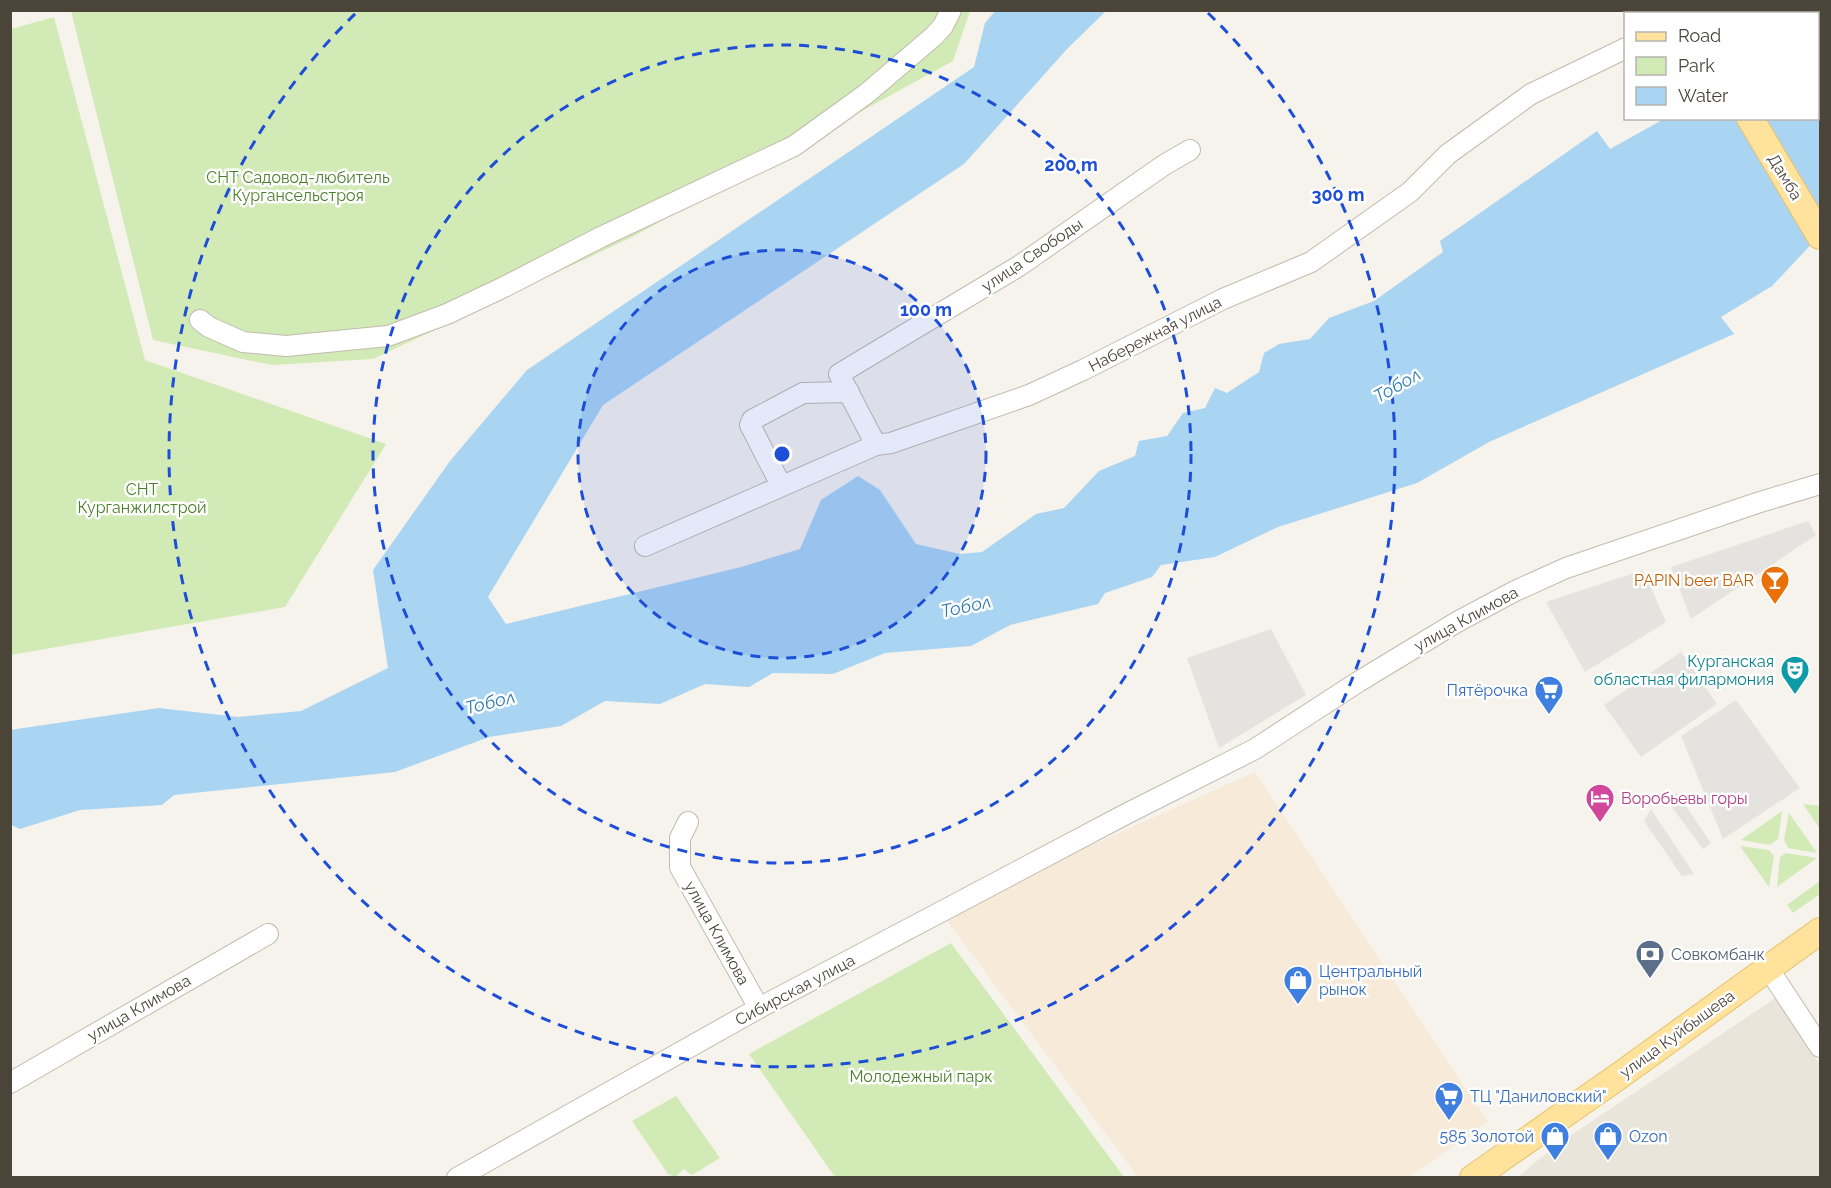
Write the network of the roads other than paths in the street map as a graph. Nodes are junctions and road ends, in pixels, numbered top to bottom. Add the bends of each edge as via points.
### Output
1 (951, 10) edge
2 (1624, 49) edge
3 (1751, 120) edge
4 (1190, 150) dead end
5 (1821, 236) edge
6 (200, 320) dead end
7 (849, 392) junction
8 (876, 445) junction
9 (1821, 484) edge
10 (781, 485) junction
11 (645, 546) dead end
12 (1137, 809) joint
13 (688, 822) dead end
14 (1821, 931) edge
15 (267, 934) dead end
16 (1768, 968) junction
17 (759, 1008) junction
18 (1821, 1047) edge
19 (10, 1083) edge
20 (457, 1178) edge
21 (1473, 1178) edge

1 - 6 street via 934,36 866,94 794,146 447,314 388,336 286,346 243,342
2 - 8 street, Набережная улица via 1531,94 1448,154 1410,192 1311,262 1223,299 1029,395
3 - 5 main road, Дамба
4 - 7 street, улица Свободы via 1019,266 839,374
7 - 8 street
7 - 10 street via 803,393 752,420 750,425
8 - 10 street, Набережная улица
9 - 12 street, улица Климова via 1566,568 1515,591 1366,677 1255,749
10 - 11 street, Набережная улица
12 - 17 street, Сибирская улица
13 - 17 street, улица Климова via 680,838 680,867
14 - 16 main road, улица Куйбышева
15 - 19 street, улица Климова
16 - 18 street
16 - 21 main road, улица Куйбышева
17 - 20 street, Сибирская улица

